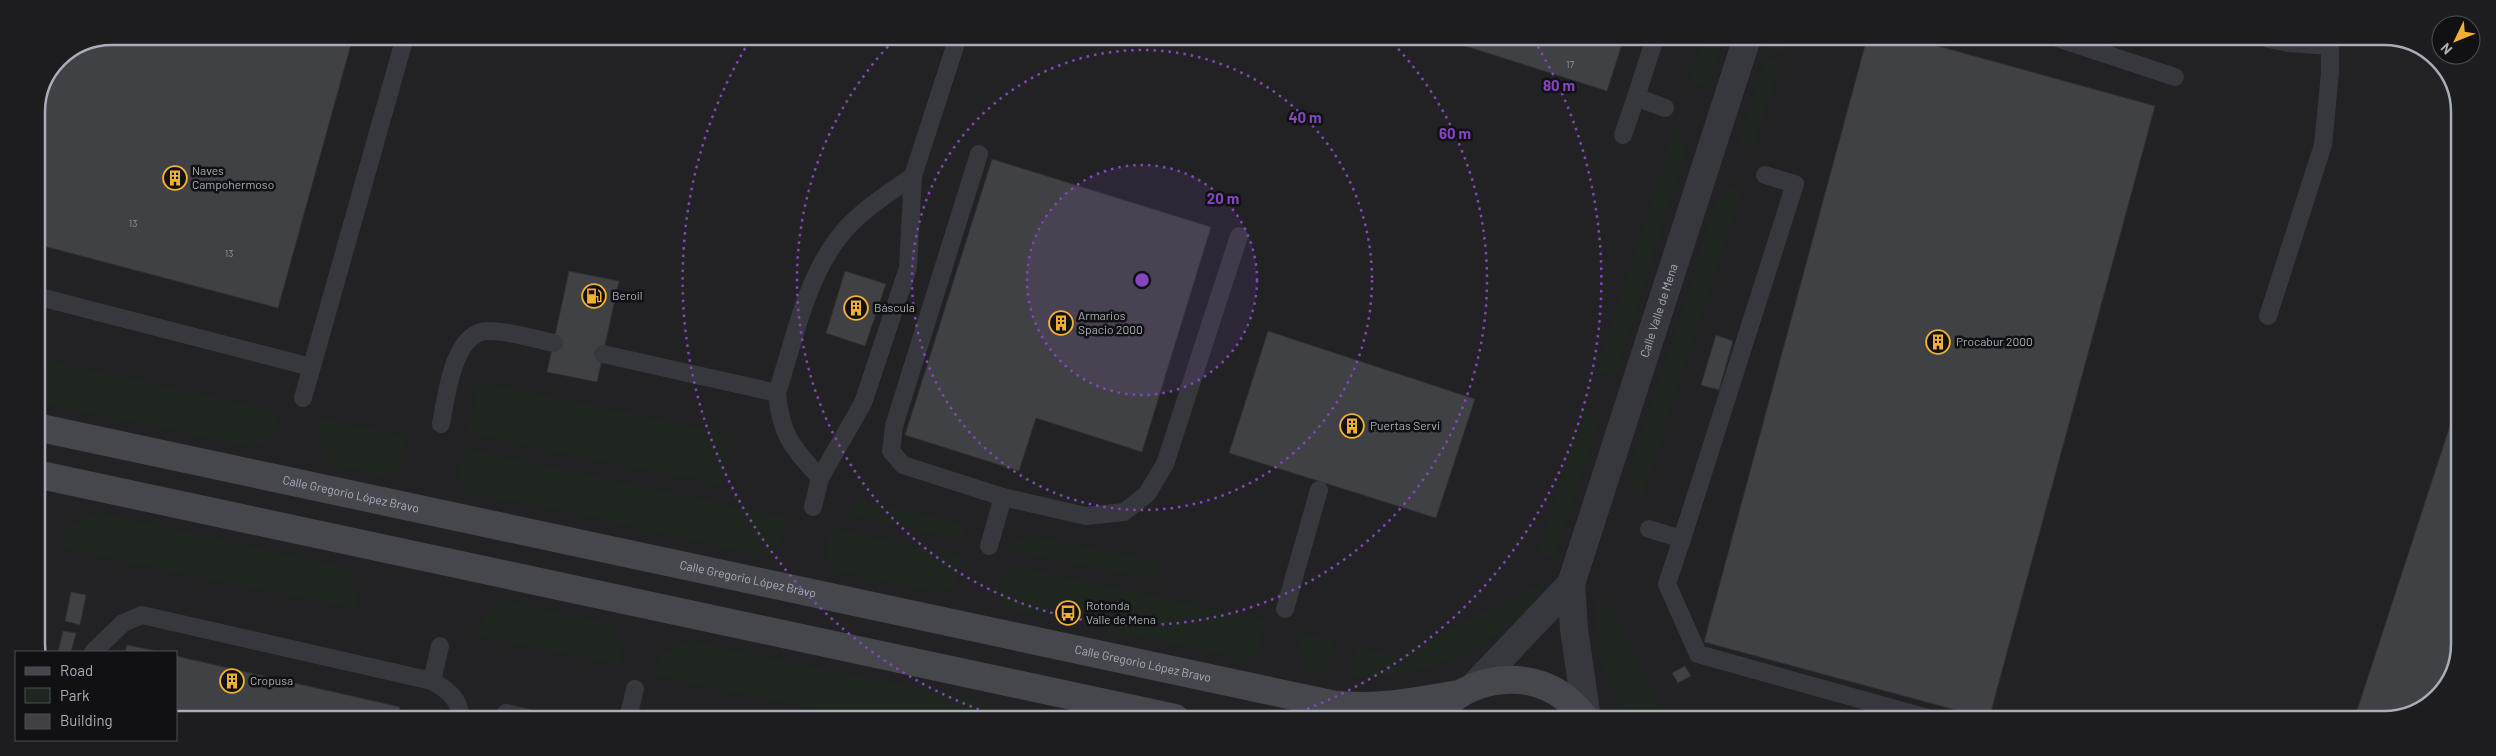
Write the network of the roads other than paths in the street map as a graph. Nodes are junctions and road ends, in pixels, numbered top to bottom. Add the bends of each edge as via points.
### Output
1 (402, 45) edge
2 (955, 45) edge
3 (1653, 45) edge
4 (1745, 45) edge
5 (2078, 45) edge
6 (2330, 45) edge
7 (2175, 77) dead end
8 (1636, 97) junction
9 (1665, 108) dead end
10 (1623, 135) dead end
11 (979, 154) dead end
12 (1765, 175) dead end
13 (913, 176) junction
14 (1240, 236) dead end
15 (45, 298) edge
16 (2268, 316) dead end
17 (554, 343) dead end
18 (603, 354) dead end
19 (311, 367) junction
20 (777, 394) junction
21 (304, 398) dead end
22 (441, 424) dead end
23 (45, 429) edge
24 (45, 476) edge
25 (820, 478) junction
26 (1319, 490) dead end
27 (1003, 497) junction
28 (813, 507) dead end
29 (1649, 529) dead end
30 (1682, 539) junction
31 (989, 546) dead end
32 (1572, 584) junction
33 (1285, 609) dead end
34 (440, 646) dead end
35 (95, 651) edge
36 (432, 680) junction
37 (635, 689) dead end
38 (1467, 690) junction
39 (461, 711) edge
40 (630, 711) edge
41 (1142, 711) edge
42 (1443, 711) edge
43 (1579, 711) edge
44 (1586, 711) edge
45 (1902, 711) edge

1 - 19 lane
2 - 13 lane
3 - 8 lane
4 - 32 street, Calle Valle de Mena
5 - 7 lane
6 - 16 lane via 2323,145
8 - 9 lane
8 - 10 lane
11 - 27 lane via 894,426 891,452 903,465
12 - 30 lane via 1795,184
13 - 20 lane via 872,205 840,236 816,272
13 - 25 lane via 908,268 863,403
14 - 27 lane via 1165,464 1147,494 1124,512 1086,516
15 - 19 lane
17 - 22 lane via 488,330 476,333 464,344 452,372
18 - 20 lane
19 - 21 lane
20 - 25 lane via 788,442
23 - 38 main road, Calle Gregorio López Bravo via 1331,704 1380,706
24 - 41 main road
25 - 28 lane
26 - 33 lane
27 - 31 lane
29 - 30 lane
30 - 45 lane via 1667,584 1698,654
32 - 38 street, Calle Valle de Mena
32 - 44 street, Calle Valle de Mena via 1574,629
34 - 36 lane
35 - 36 lane via 123,623 142,615
36 - 39 lane via 450,692
37 - 40 lane
38 - 42 main road
38 - 43 main road, Calle Gregorio López Bravo via 1496,680 1516,679 1554,690

